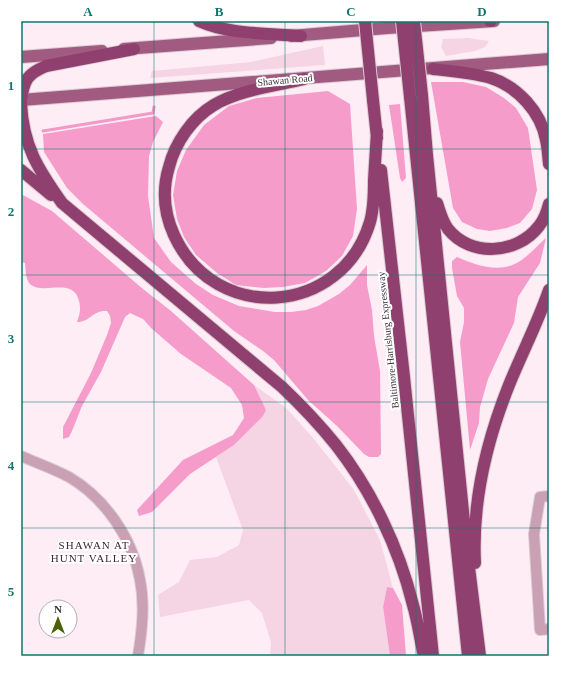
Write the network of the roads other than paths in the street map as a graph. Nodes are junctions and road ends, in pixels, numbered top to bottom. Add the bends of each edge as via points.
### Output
1 (199, 21) edge
2 (365, 21) edge
3 (402, 21) edge
4 (414, 21) edge
5 (492, 21) edge
6 (301, 36) junction
7 (134, 49) junction
8 (549, 54) edge
9 (21, 57) edge
10 (549, 60) edge
11 (494, 64) junction
12 (433, 69) junction
13 (304, 78) junction
14 (416, 96) junction
15 (21, 101) edge
16 (377, 131) junction
17 (427, 155) junction
18 (549, 164) edge
19 (21, 170) edge
20 (62, 203) junction
21 (549, 204) edge
22 (549, 290) edge
23 (21, 456) edge
24 (549, 496) edge
25 (549, 629) edge
26 (138, 656) edge
27 (424, 656) edge
28 (433, 656) edge
29 (468, 656) edge
30 (480, 656) edge

1 - 6 highway via 212,27 230,30
2 - 16 highway, Baltimore-Harrisburg Expressway, bridge
3 - 14 highway, bridge
4 - 14 highway, bridge
5 - 6 main road
6 - 7 main road
7 - 9 main road
7 - 15 highway via 46,66 35,71 24,83
8 - 11 main road
10 - 11 main road, Shawan Road
11 - 12 main road, Shawan Road
12 - 13 main road, Shawan Road
12 - 18 highway via 481,76 504,84 514,91 531,107 538,118 546,139
13 - 15 main road, Shawan Road
13 - 16 highway via 228,98 213,105 192,123 176,147 165,187 167,216 181,249 206,277 232,292 256,298 284,298 309,290 335,275 358,249 370,222
14 - 17 highway
14 - 29 highway
15 - 20 highway via 26,136 33,158
16 - 28 highway, Baltimore-Harrisburg Expressway
17 - 21 highway via 442,218 448,229 468,244 494,250 518,243 538,227 545,217
17 - 30 highway
19 - 20 highway
20 - 27 highway via 282,386 313,417 369,494 380,516 414,605
22 - 30 highway via 496,418 484,468 474,551
23 - 26 street via 69,478 86,490 117,524 137,564 141,580 142,627
24 - 25 street via 540,497 534,534 540,630

